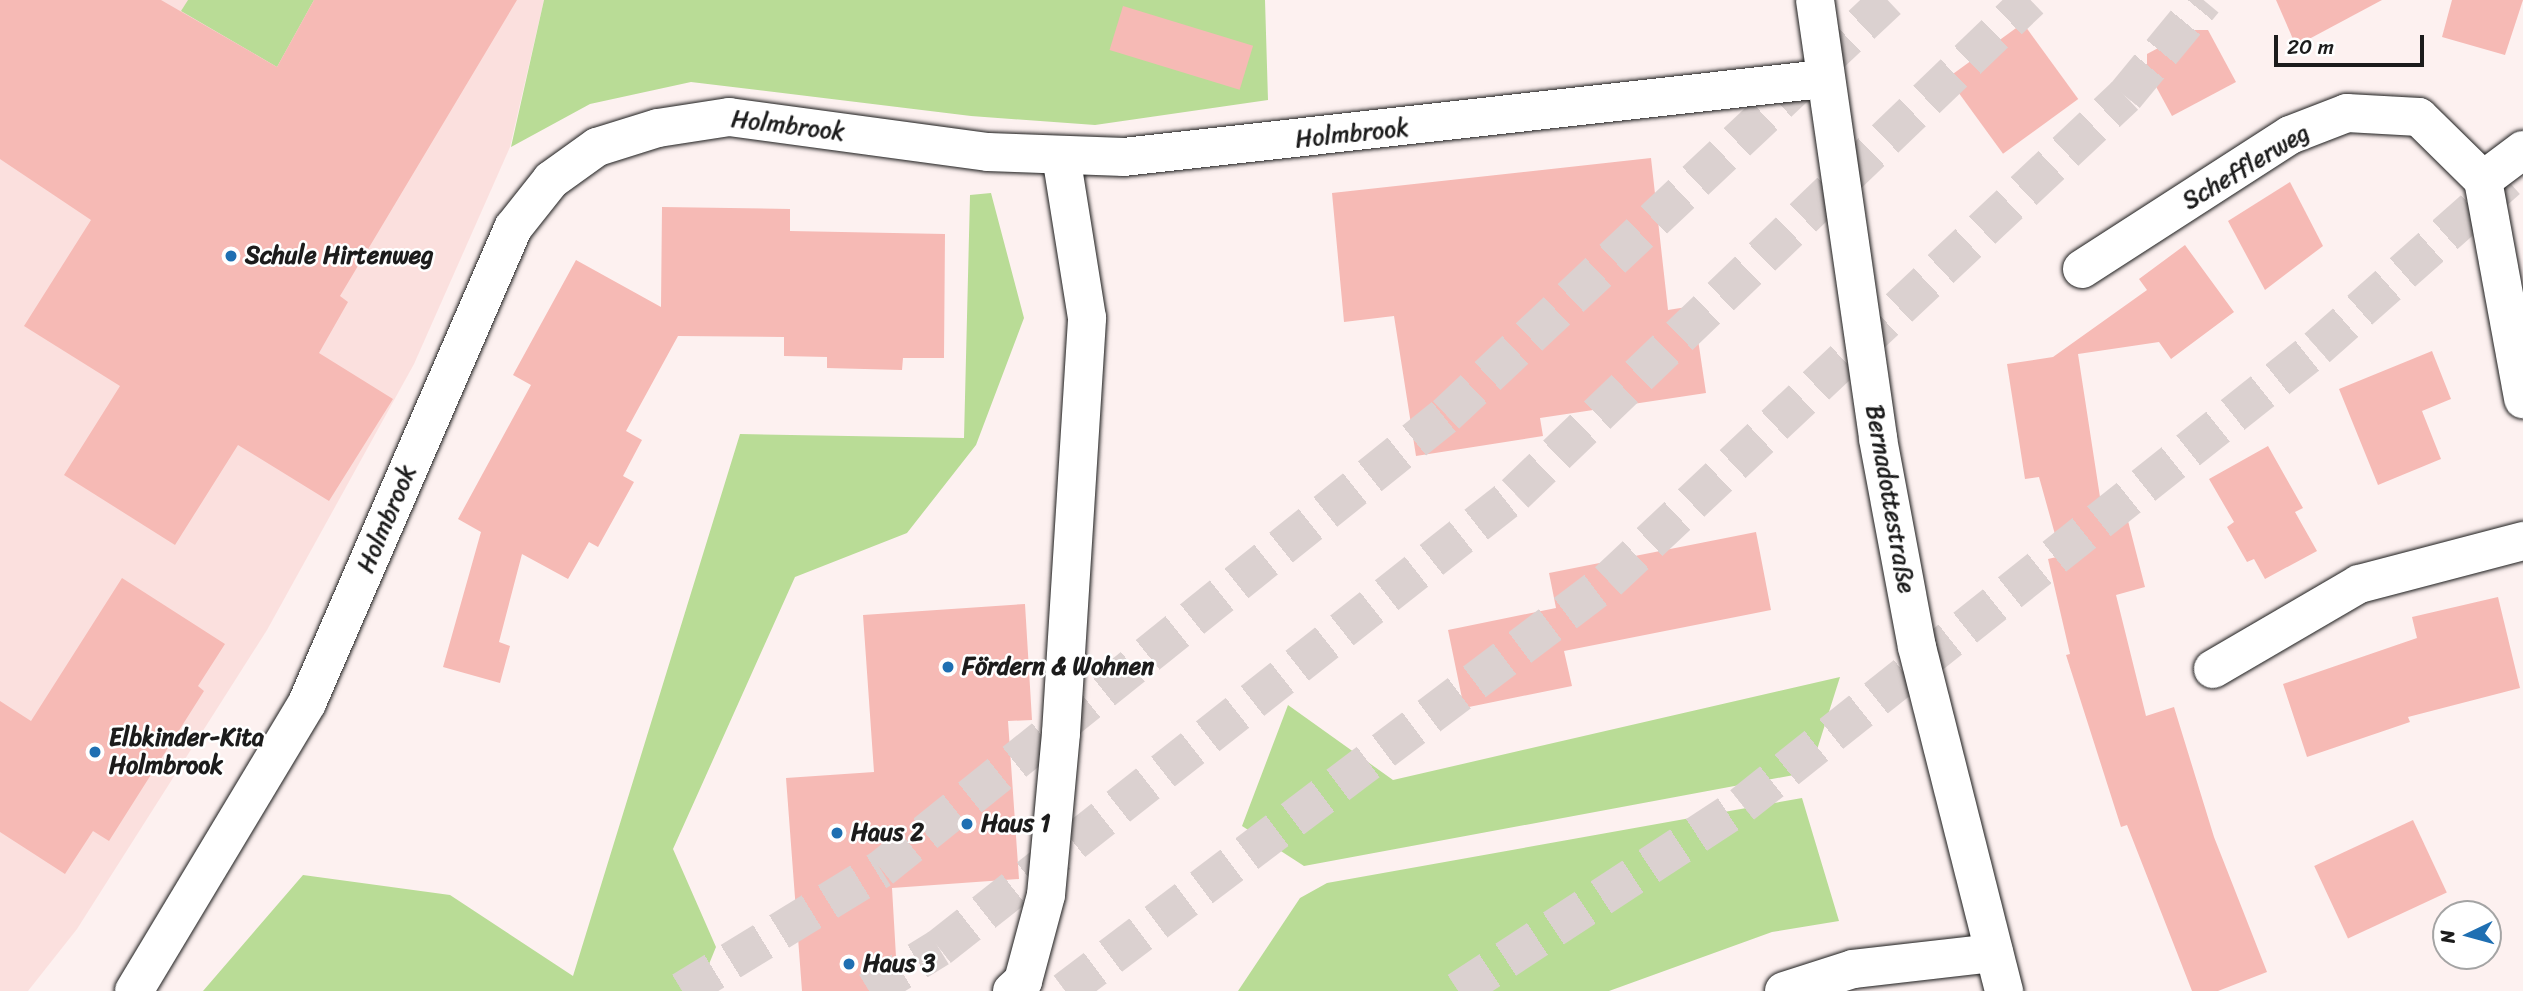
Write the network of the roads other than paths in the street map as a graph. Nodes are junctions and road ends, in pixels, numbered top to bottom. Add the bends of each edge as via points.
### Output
1 (1815, 0) edge
2 (1823, 79) junction
3 (2523, 150) edge
4 (1060, 155) junction
5 (2483, 180) junction
6 (2082, 269) dead end
7 (2523, 399) edge
8 (2523, 541) edge
9 (2213, 669) dead end
10 (1994, 953) junction
11 (134, 991) edge
12 (1012, 991) edge
13 (1784, 991) edge
14 (2004, 991) edge

1 - 2 street, Bernadottestraße
2 - 4 street, Holmbrook via 1357,135 1124,158
2 - 10 street, Bernadottestraße via 1878,439 1917,647
3 - 5 street
4 - 11 street, Holmbrook via 988,152 729,117 658,128 597,147 551,180 513,228 307,704
4 - 12 street via 1087,318 1046,895 1023,981
5 - 6 street, Schefflerweg via 2418,117 2347,113 2290,135
5 - 7 street
8 - 9 street via 2359,584
10 - 13 street via 1853,969
10 - 14 street, Bernadottestraße

